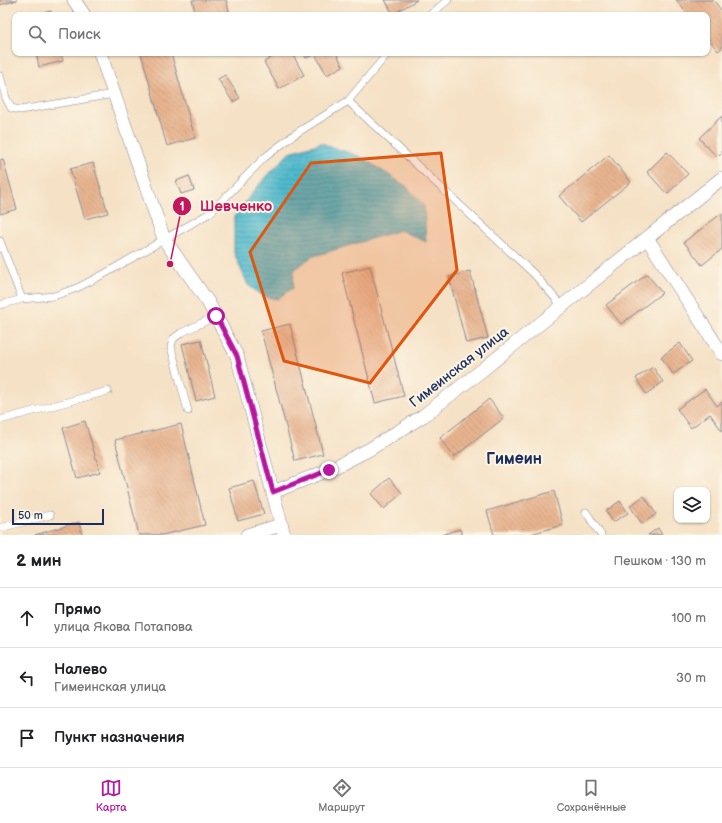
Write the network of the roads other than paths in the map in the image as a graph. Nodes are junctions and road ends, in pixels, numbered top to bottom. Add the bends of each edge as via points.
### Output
1 (74, 0) edge
2 (448, 0) edge
3 (82, 12) edge
4 (434, 12) edge
5 (101, 56) edge
6 (386, 56) edge
7 (0, 76) edge
8 (114, 94) junction
9 (348, 101) junction
10 (722, 178) edge
11 (646, 238) junction
12 (164, 239) junction
13 (0, 241) edge
14 (22, 299) junction
15 (0, 305) edge
16 (562, 306) junction
17 (216, 316) junction
18 (722, 354) edge
19 (108, 391) dead end
20 (188, 411) dead end
21 (0, 420) edge
22 (273, 492) junction
23 (586, 512) dead end
24 (50, 515) dead end
25 (0, 528) edge
26 (283, 530) edge
27 (247, 535) edge
28 (601, 535) edge

1 - 3 street
2 - 4 lane
5 - 8 street
6 - 9 lane
7 - 8 lane via 11,108 20,110
8 - 12 street
9 - 12 lane via 295,134 264,158 210,213
9 - 16 lane via 534,274
10 - 11 street, Гимеинская улица
11 - 16 street, Гимеинская улица
11 - 18 street
12 - 14 lane via 77,288 54,296
12 - 17 street
13 - 14 lane
14 - 15 lane
16 - 22 street, Гимеинская улица via 423,416 370,449 329,470
17 - 20 lane via 173,339 171,347
17 - 22 street via 237,356
19 - 21 lane
22 - 26 street
23 - 28 lane
24 - 25 lane
26 - 27 street

